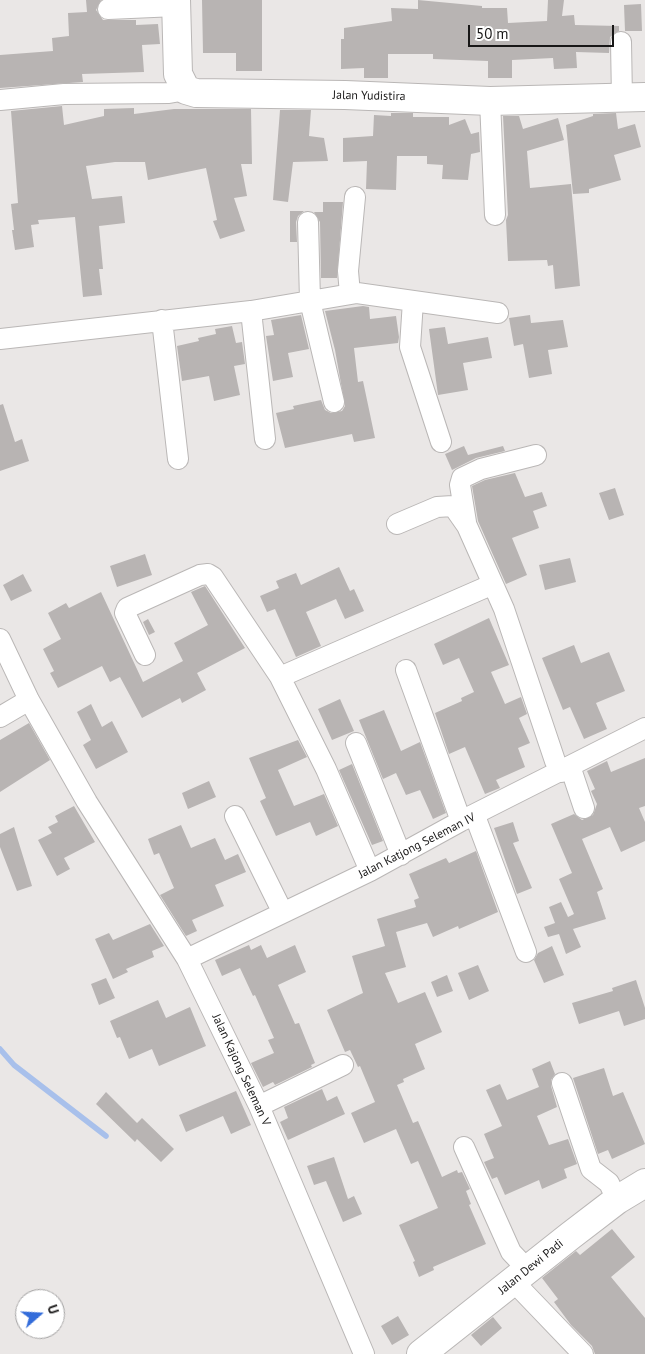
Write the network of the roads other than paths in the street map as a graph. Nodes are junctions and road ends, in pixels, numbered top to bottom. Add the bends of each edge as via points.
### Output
1 (176, 3) edge
2 (108, 9) dead end
3 (621, 42) dead end
4 (186, 90) junction
5 (633, 98) edge
6 (0, 100) edge
7 (490, 101) junction
8 (355, 198) dead end
9 (495, 215) dead end
10 (308, 222) dead end
11 (350, 294) junction
12 (310, 301) junction
13 (413, 301) junction
14 (251, 311) junction
15 (498, 314) dead end
16 (162, 320) junction
17 (0, 339) edge
18 (334, 402) dead end
19 (265, 439) dead end
20 (441, 442) dead end
21 (536, 454) dead end
22 (178, 459) dead end
23 (397, 524) dead end
24 (467, 526) junction
25 (491, 585) junction
26 (0, 639) edge
27 (145, 655) dead end
28 (406, 670) dead end
29 (280, 677) junction
30 (29, 700) junction
31 (0, 717) edge
32 (645, 728) edge
33 (356, 743) dead end
34 (566, 769) junction
35 (584, 808) dead end
36 (235, 816) dead end
37 (468, 818) junction
38 (401, 855) junction
39 (370, 871) junction
40 (282, 911) junction
41 (526, 952) dead end
42 (187, 958) junction
43 (344, 1065) dead end
44 (562, 1083) dead end
45 (259, 1106) junction
46 (464, 1147) dead end
47 (645, 1184) edge
48 (617, 1200) junction
49 (520, 1275) junction
50 (364, 1354) edge
51 (421, 1354) edge
52 (583, 1354) edge

1 - 2 street
1 - 4 street via 178,74
3 - 5 street
4 - 6 street via 64,94
4 - 7 street, Jalan Yudistira via 212,95 345,95
5 - 7 street, Jalan Yudistira
7 - 9 street
8 - 11 street via 348,271
10 - 12 street
11 - 12 street
11 - 13 street
12 - 14 street
12 - 18 street
13 - 15 street
13 - 20 street via 410,347
14 - 16 street
14 - 19 street
16 - 17 street
16 - 22 street
21 - 24 street via 481,469 462,478 460,484
23 - 24 street via 437,507 453,506
24 - 25 street
25 - 29 street
25 - 34 street via 511,629 556,761
26 - 30 street, Jalan Kajong Seleman V
27 - 29 street via 125,613 127,608 208,574
28 - 37 street
29 - 39 street via 326,769
30 - 31 street
30 - 42 street, Jalan Kajong Seleman V via 87,802
32 - 34 street, Jalan Katjong Seleman IV
33 - 38 street
34 - 35 street
34 - 37 street, Jalan Katjong Seleman IV
36 - 40 street
37 - 38 street, Jalan Katjong Seleman IV
37 - 41 street
38 - 39 street, Jalan Katjong Seleman IV
39 - 40 street, Jalan Katjong Seleman IV
40 - 42 street, Jalan Katjong Seleman IV
42 - 45 street, Jalan Kajong Seleman V
43 - 45 street
44 - 48 street via 591,1169 609,1183
45 - 50 street, Jalan Kajong Seleman V
46 - 49 street
47 - 48 street, Jalan Dewi Padi
48 - 49 street, Jalan Dewi Padi
49 - 51 street, Jalan Dewi Padi
49 - 52 street

